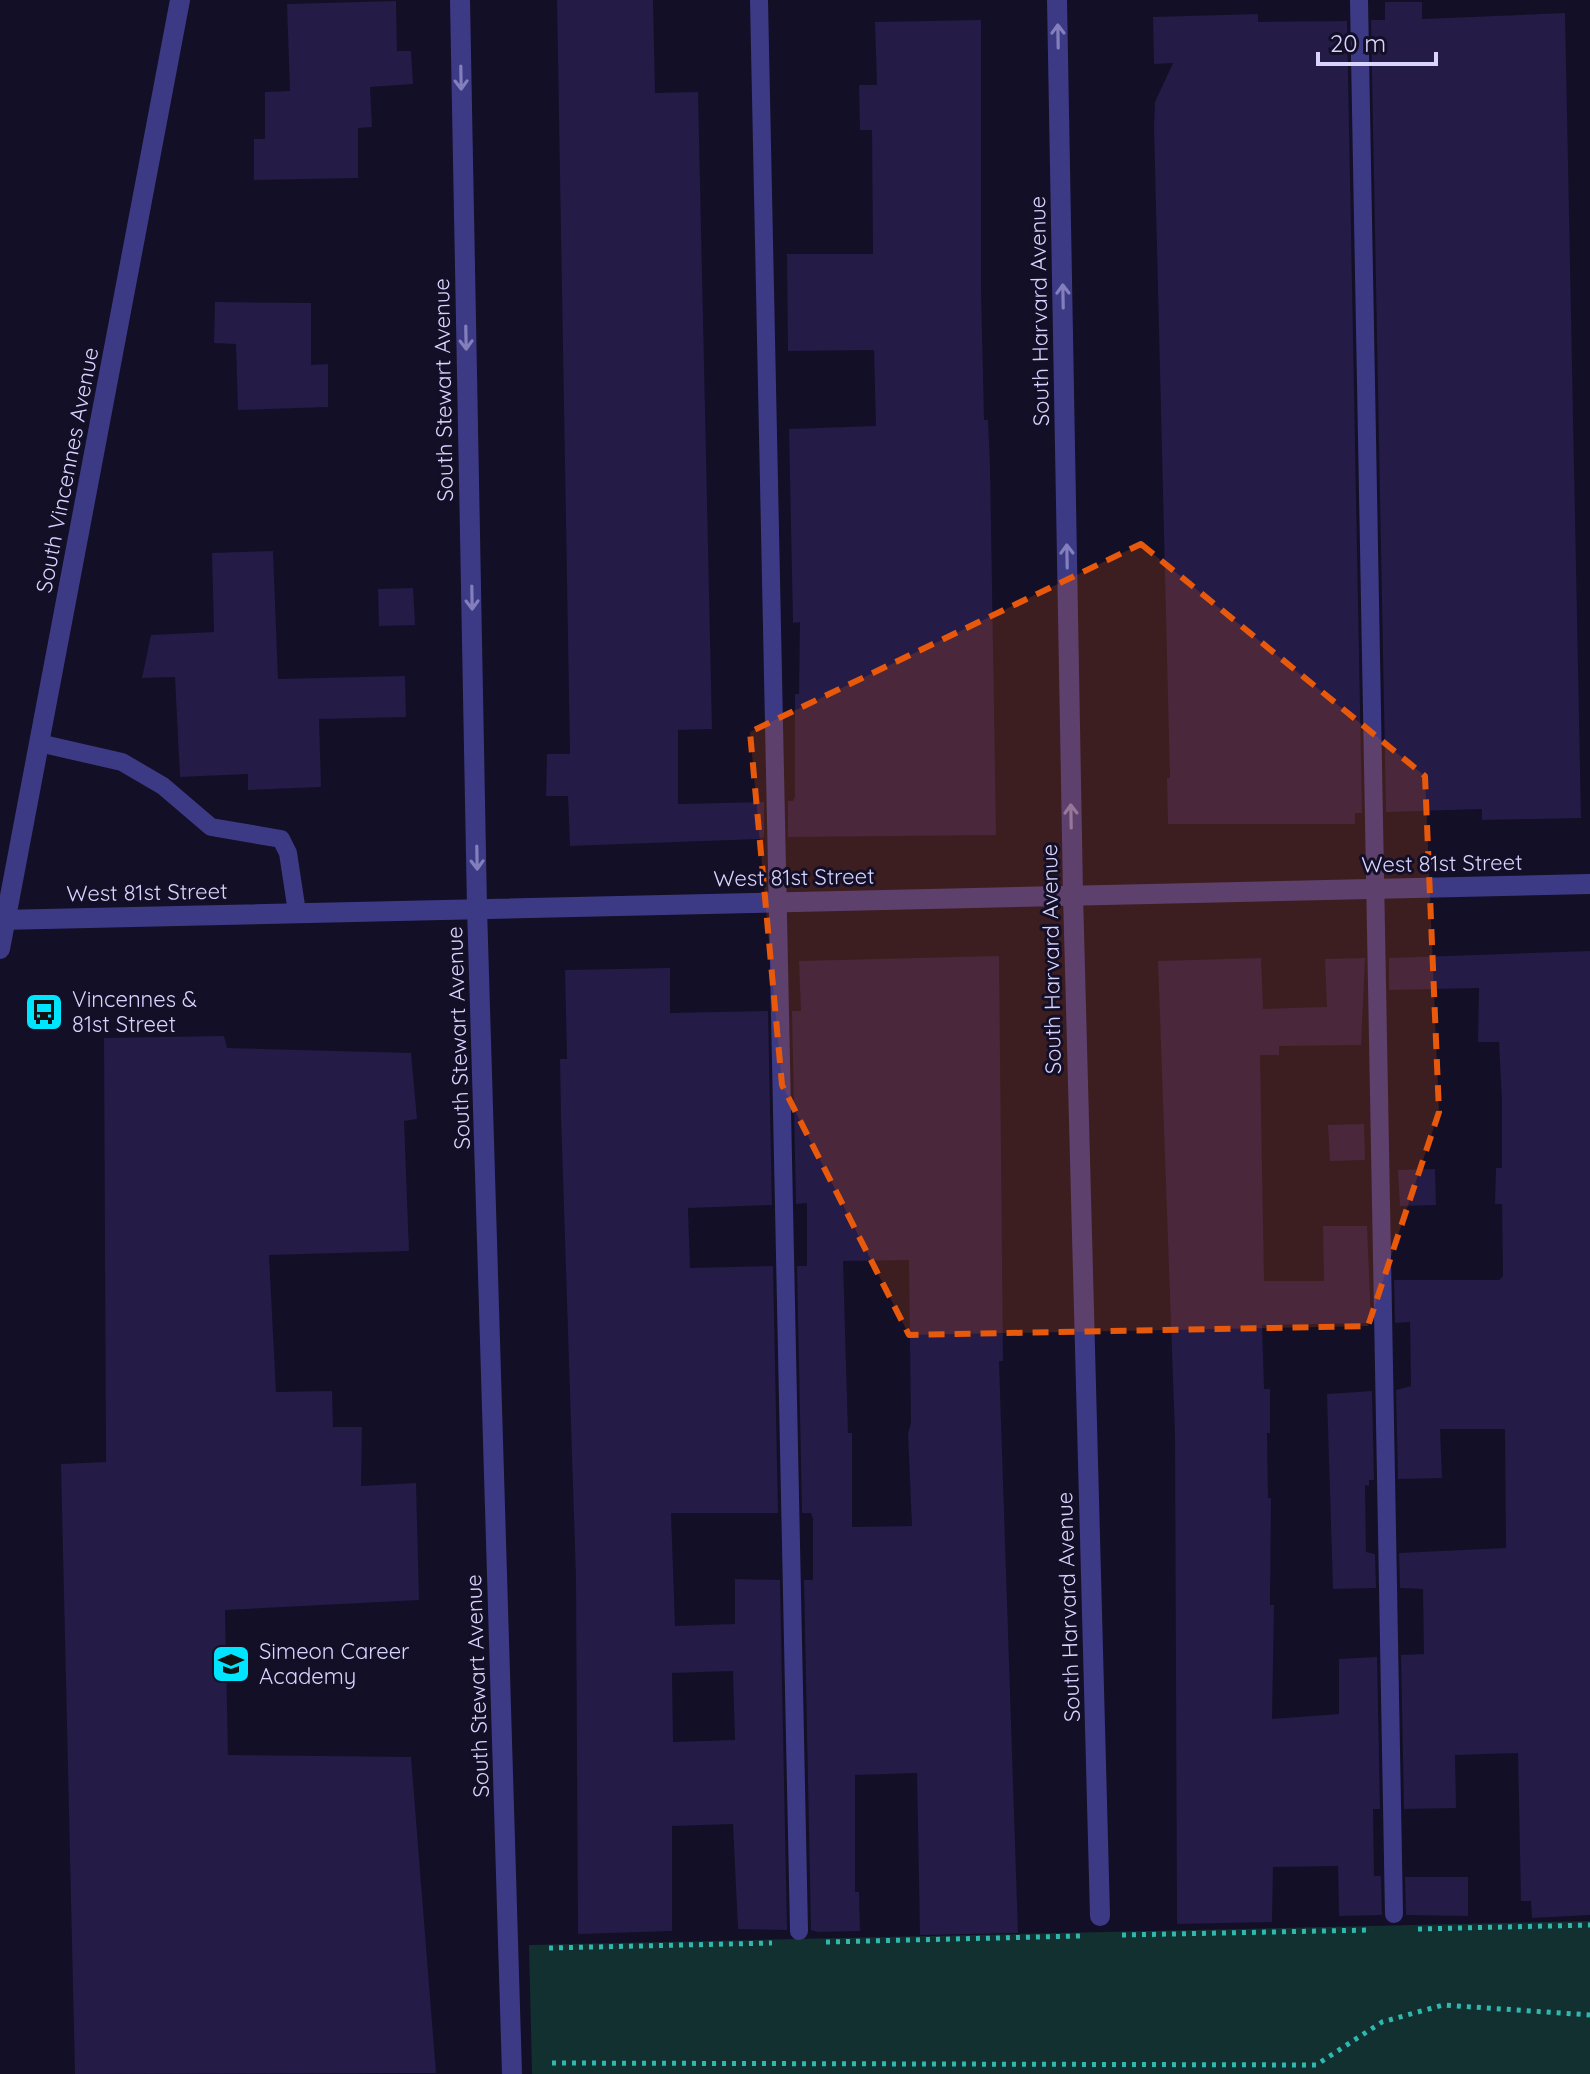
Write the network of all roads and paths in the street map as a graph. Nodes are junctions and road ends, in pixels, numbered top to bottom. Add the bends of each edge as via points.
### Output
1 (180, 0) edge
2 (460, 0) edge
3 (759, 0) edge
4 (1057, 0) edge
5 (1359, 0) edge
6 (39, 743) junction
7 (1590, 884) edge
8 (1376, 888) junction
9 (1073, 894) junction
10 (778, 901) junction
11 (477, 908) junction
12 (297, 912) junction
13 (3, 920) edge
14 (0, 949) edge
15 (1100, 1916) dead end
16 (1389, 1922) joint
17 (1590, 1925) edge
18 (1416, 1929) dead end
19 (799, 1931) dead end
20 (1118, 1935) dead end
21 (1089, 1936) dead end
22 (821, 1942) dead end
23 (773, 1943) dead end
24 (549, 1948) dead end
25 (1590, 2015) edge
26 (552, 2063) dead end
27 (512, 2074) edge

1 - 6 street, South Vincennes Avenue
2 -> 11 street, South Stewart Avenue
3 - 10 lane
9 -> 4 street, South Harvard Avenue
5 - 8 lane
6 - 12 lane via 122,762 163,786 211,827 281,839
6 - 13 street, South Vincennes Avenue
7 - 8 street, West 81st Street
8 - 9 street, West 81st Street
8 - 16 lane
9 - 10 street, West 81st Street
9 - 15 street, South Harvard Avenue
10 - 11 street, West 81st Street
10 - 19 lane
11 - 12 street, West 81st Street
11 - 27 street, South Stewart Avenue
12 - 13 street, West 81st Street
13 - 14 street, South Vincennes Avenue
16 - 20 path
17 - 18 path
21 - 22 path
23 - 24 path
25 - 26 path via 1443,2005 1382,2022 1316,2065

